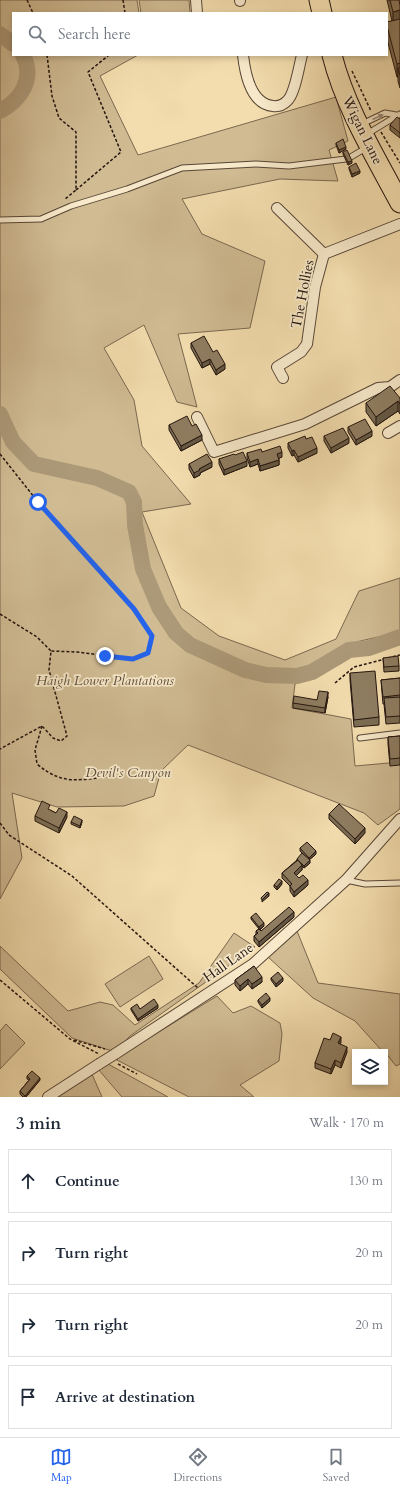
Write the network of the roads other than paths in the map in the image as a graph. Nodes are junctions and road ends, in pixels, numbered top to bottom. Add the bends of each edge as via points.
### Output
1 (196, 0) edge
2 (197, 12) edge
3 (243, 56) edge
4 (302, 56) edge
5 (332, 56) edge
6 (398, 114) edge
7 (370, 130) junction
8 (400, 203) edge
9 (277, 208) dead end
10 (0, 220) edge
11 (400, 224) edge
12 (324, 254) junction
13 (283, 378) dead end
14 (400, 380) edge
15 (390, 387) junction
16 (396, 397) edge
17 (197, 417) dead end
18 (400, 426) edge
19 (388, 433) dead end
20 (400, 733) edge
21 (360, 738) dead end
22 (400, 819) edge
23 (346, 880) junction
24 (400, 883) edge
25 (48, 1097) edge

1 - 2 street
3 - 4 street via 244,70 255,95 265,106 278,107 287,101 292,93
5 - 7 highway, Wigan Lane via 337,74
6 - 7 lane
7 -> 6 lane via 385,113
7 - 8 highway, Wigan Lane
7 - 10 lane via 348,159 290,166 256,164 182,168 127,189 71,206 41,219
9 - 12 street
11 - 12 street, The Hollies
12 - 13 street, The Hollies via 315,287 306,344 301,352 277,367
14 - 15 street
15 - 16 street
15 - 17 street via 378,388 305,424 214,452
18 - 19 street
20 - 21 lane
22 - 23 street, Hall Lane
23 - 24 lane via 365,884
23 - 25 street, Hall Lane, bridge via 254,964 115,1056 101,1060

